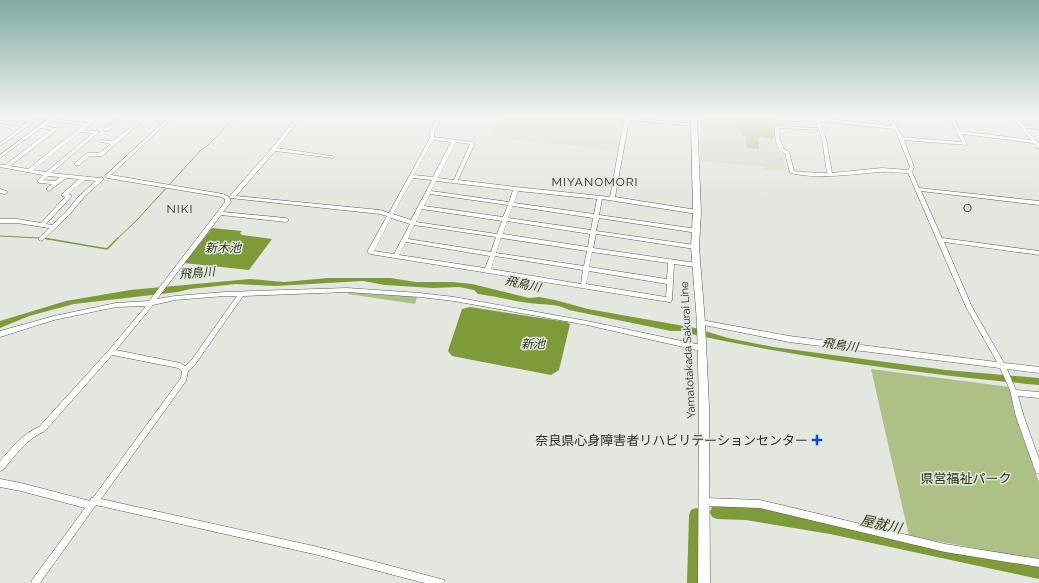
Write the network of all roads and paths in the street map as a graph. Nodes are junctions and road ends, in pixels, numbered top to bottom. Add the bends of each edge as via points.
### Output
1 (17, 144) edge
2 (35, 144) edge
3 (62, 144) edge
4 (82, 144) edge
5 (112, 144) edge
6 (142, 144) edge
7 (278, 144) edge
8 (429, 144) edge
9 (452, 144) edge
10 (472, 144) edge
11 (622, 144) edge
12 (695, 144) edge
13 (780, 144) edge
14 (825, 144) edge
15 (903, 144) edge
16 (274, 149) junction
17 (0, 157) edge
18 (331, 157) dead end
19 (77, 164) dead end
20 (0, 166) edge
21 (6, 167) junction
22 (29, 171) junction
23 (910, 172) junction
24 (46, 174) junction
25 (830, 175) junction
26 (65, 176) junction
27 (411, 176) junction
28 (108, 177) junction
29 (84, 178) junction
30 (435, 179) junction
31 (100, 180) junction
32 (455, 182) junction
33 (56, 183) junction
34 (49, 189) dead end
35 (516, 189) junction
36 (917, 189) junction
37 (429, 192) junction
38 (231, 198) junction
39 (600, 198) junction
40 (612, 199) junction
41 (1039, 203) edge
42 (511, 204) junction
43 (421, 206) junction
44 (697, 212) junction
45 (220, 213) junction
46 (390, 215) junction
47 (596, 216) junction
48 (505, 219) junction
49 (286, 220) dead end
50 (0, 222) edge
51 (413, 222) junction
52 (42, 225) junction
53 (54, 227) junction
54 (697, 231) junction
55 (593, 232) junction
56 (499, 236) junction
57 (41, 239) dead end
58 (404, 240) junction
59 (940, 240) junction
60 (695, 247) junction
61 (590, 249) junction
62 (1039, 253) edge
63 (493, 254) junction
64 (396, 256) junction
65 (671, 262) junction
66 (696, 265) junction
67 (586, 268) junction
68 (487, 271) junction
69 (670, 282) junction
70 (583, 286) junction
71 (242, 293) junction
72 (151, 302) junction
73 (701, 323) junction
74 (0, 334) edge
75 (701, 347) junction
76 (112, 352) junction
77 (1002, 366) junction
78 (185, 370) junction
79 (1039, 370) edge
80 (1013, 392) junction
81 (1039, 395) edge
82 (0, 467) edge
83 (1039, 470) edge
84 (0, 483) edge
85 (705, 502) junction
86 (92, 503) junction
87 (1039, 563) edge
88 (35, 583) edge
89 (440, 583) edge
90 (704, 583) edge

1 - 17 street
2 - 21 street
3 - 22 street
4 - 24 street
5 - 19 street via 100,155 90,154
6 - 28 street
7 - 16 street
8 - 27 street
9 - 30 street
10 - 32 street
11 - 40 street
12 - 44 main road, Yamatotakada Sakurai Line
13 - 25 street via 782,150 787,152 792,172
14 - 25 street
15 - 23 street via 912,167
16 - 18 street
16 - 38 street
20 - 21 street
21 - 22 street
22 - 24 street
23 - 25 street via 882,170
23 - 36 street
24 - 26 street
24 - 33 street via 39,181
26 - 29 street
26 - 33 street
27 - 30 street
27 - 46 street
28 - 31 street
28 - 38 street
29 - 31 street
29 - 52 street via 64,195 70,196
30 - 32 street
30 - 37 street
31 - 53 street
32 - 35 street
33 - 34 street
35 - 39 street
35 - 42 street
36 - 41 street
36 - 59 street
37 - 42 street
37 - 43 street
38 - 45 street
38 - 46 street
39 - 40 street
39 - 47 street
40 - 44 street
42 - 47 street
42 - 48 street
43 - 48 street
43 - 51 street
44 - 54 main road, Yamatotakada Sakurai Line
45 - 49 street
45 - 72 street
46 - 51 street
46 - 64 street via 370,252
47 - 54 street
47 - 55 street
48 - 55 street
48 - 56 street
50 - 52 street via 17,221
51 - 56 street
51 - 58 street
52 - 53 street
53 - 57 street
54 - 60 main road, Yamatotakada Sakurai Line
55 - 60 street
55 - 61 street
56 - 61 street
56 - 63 street
58 - 63 street
58 - 64 street
59 - 62 street
59 - 77 street via 970,307
60 - 66 main road, Yamatotakada Sakurai Line
61 - 65 street
61 - 67 street
63 - 67 street
63 - 68 street
64 - 68 street
65 - 66 street
65 - 69 street
66 - 73 main road, Yamatotakada Sakurai Line
67 - 69 street
67 - 70 street
68 - 70 street
69 - 70 street via 669,300
71 - 72 street
71 - 75 street via 347,290 447,298 572,320
71 - 78 street via 201,352
72 - 74 street via 83,311
72 - 76 street
73 - 75 main road, Yamatotakada Sakurai Line
73 - 77 street via 789,339
75 - 85 main road, Yamatotakada Sakurai Line
76 - 78 street via 180,366
76 - 82 street via 42,429 34,431 24,439
77 - 79 street
77 - 80 street
78 - 86 street via 184,379
80 - 81 street
80 - 83 street
84 - 86 street
85 - 87 street via 760,504 945,548
85 - 90 main road, Yamatotakada Sakurai Line
86 - 88 street
86 - 89 street via 318,551

